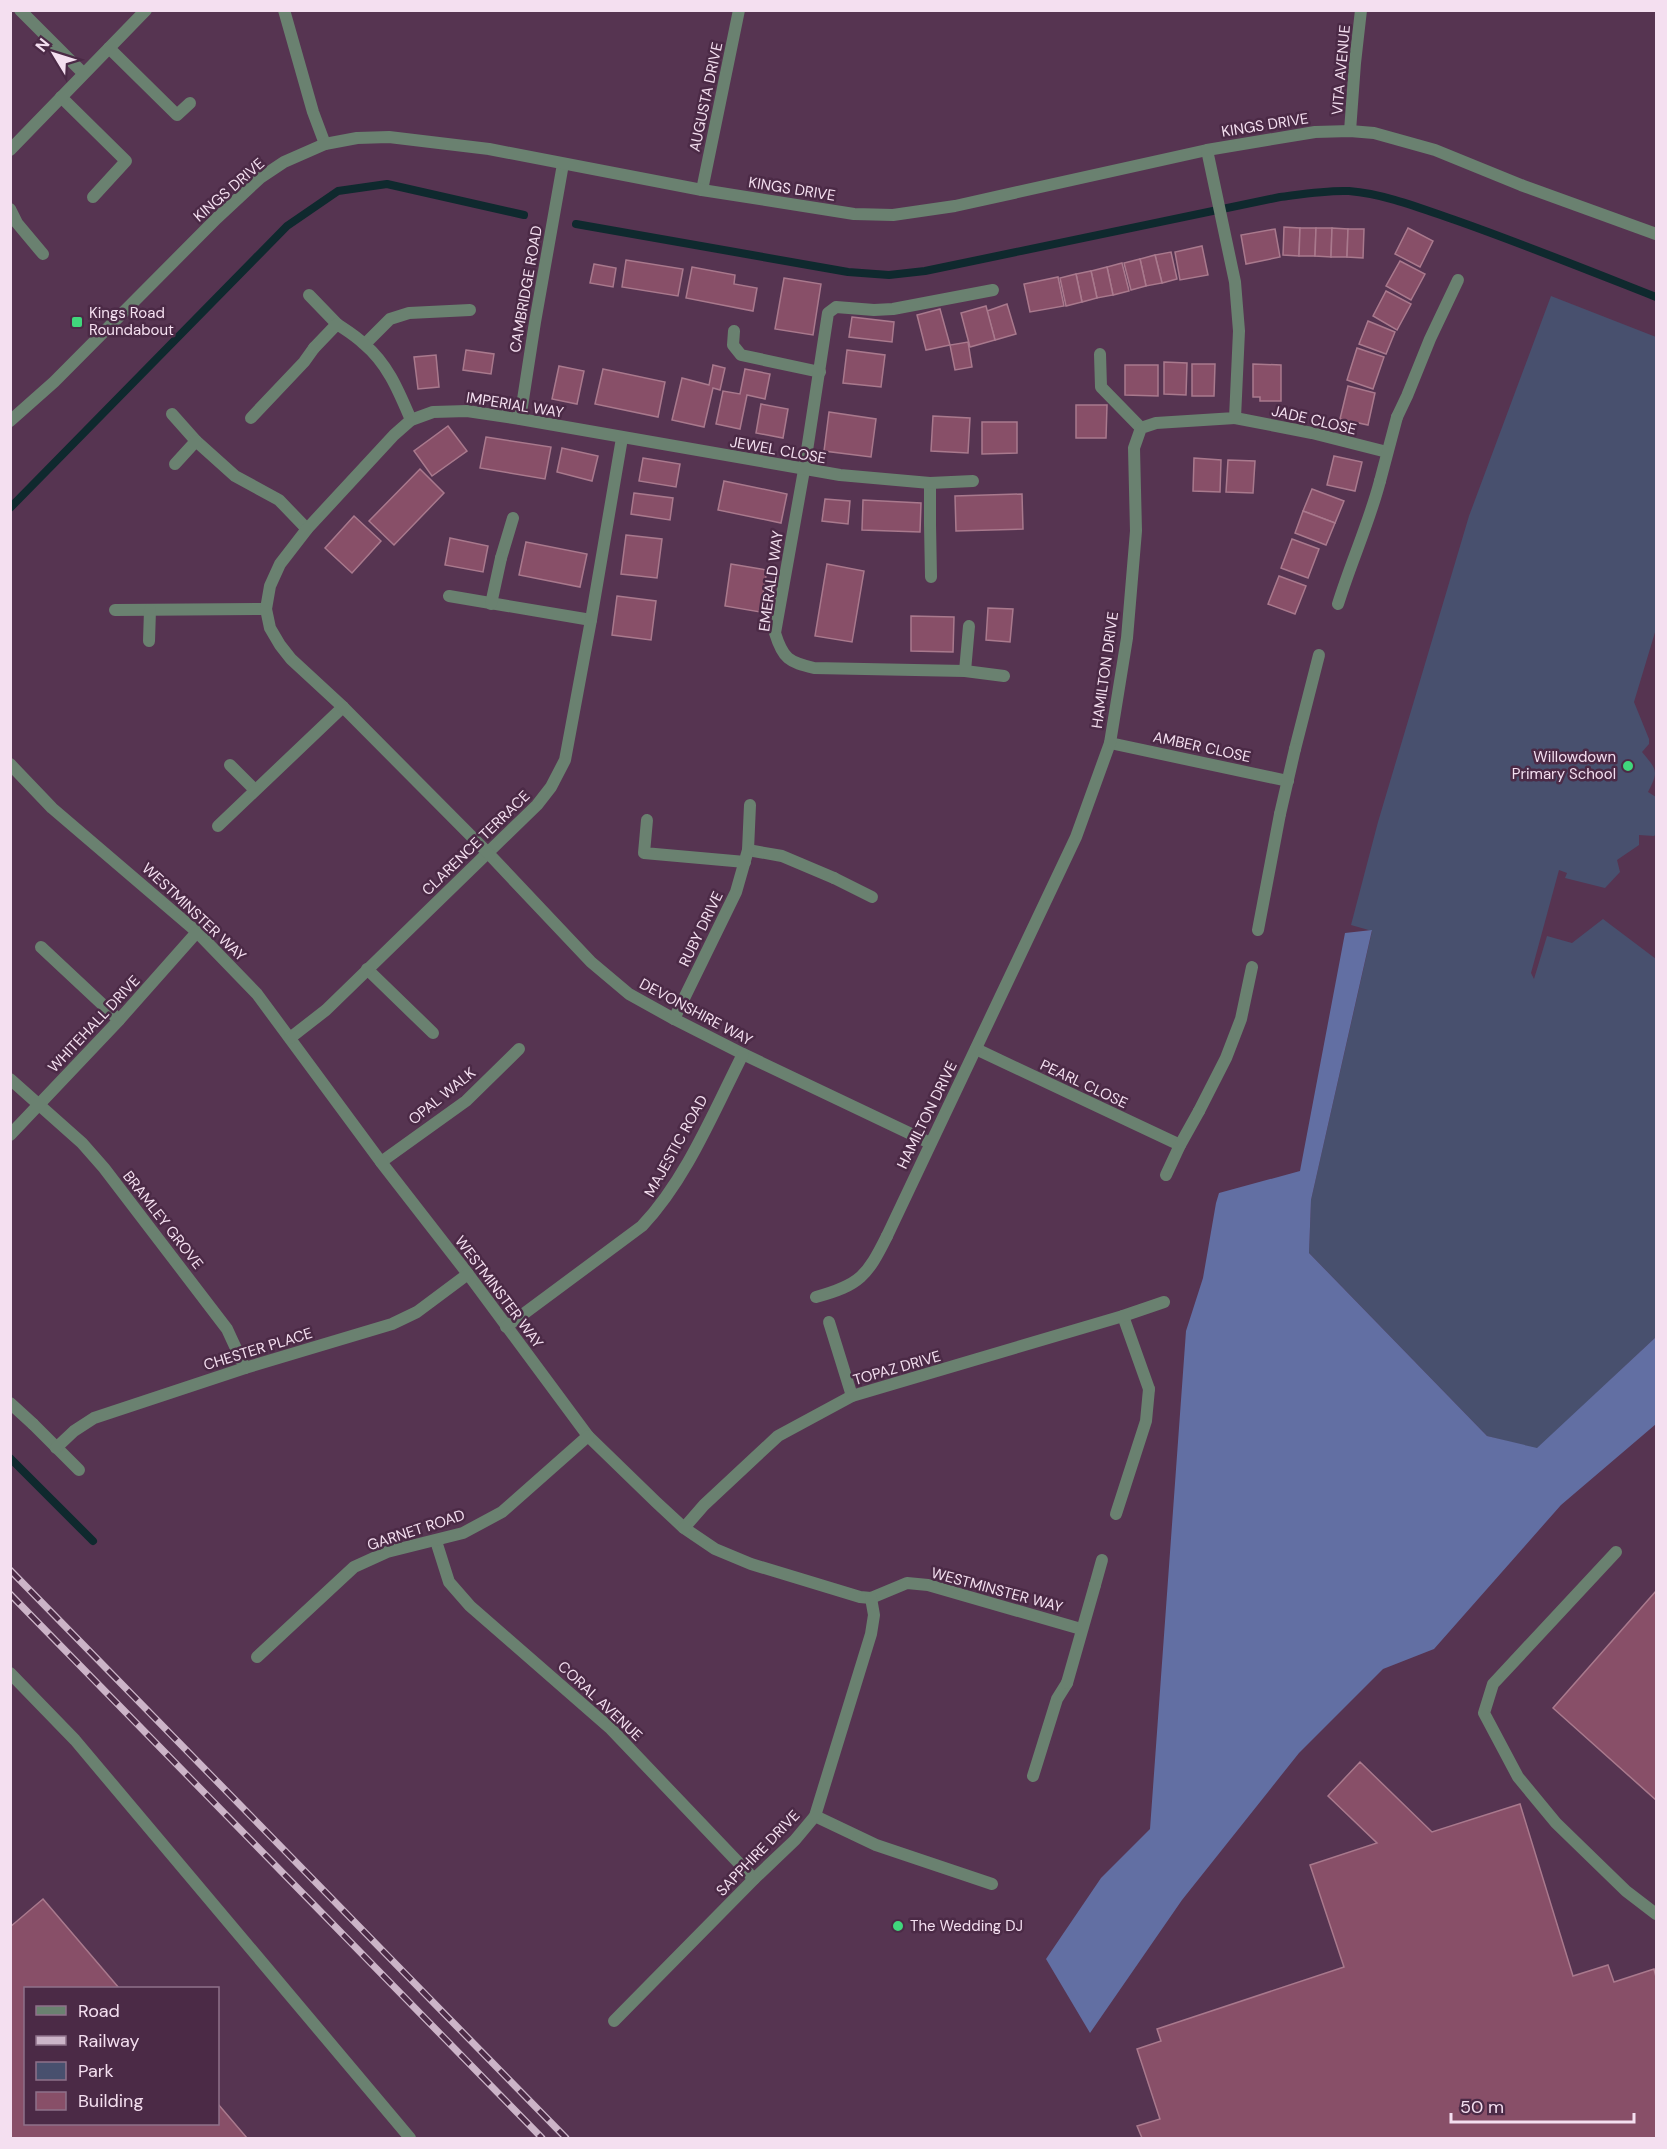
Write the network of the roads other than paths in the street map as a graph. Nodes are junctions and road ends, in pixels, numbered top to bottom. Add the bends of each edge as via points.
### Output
1 (20, 10) edge
2 (146, 10) edge
3 (284, 10) edge
4 (739, 10) edge
5 (1361, 10) edge
6 (109, 48) junction
7 (83, 73) junction
8 (61, 97) junction
9 (189, 103) dead end
10 (1350, 131) junction
11 (325, 144) junction
12 (10, 150) edge
13 (1207, 150) junction
14 (563, 165) junction
15 (702, 190) junction
16 (93, 196) dead end
17 (10, 209) edge
18 (1656, 234) edge
19 (43, 254) dead end
20 (1458, 280) dead end
21 (993, 290) dead end
22 (309, 295) dead end
23 (470, 310) dead end
24 (337, 324) junction
25 (734, 331) dead end
26 (365, 344) junction
27 (1100, 354) dead end
28 (820, 372) junction
29 (172, 414) dead end
30 (251, 418) dead end
31 (1235, 418) junction
32 (520, 419) junction
33 (411, 420) junction
34 (10, 422) edge
35 (1141, 428) junction
36 (622, 438) junction
37 (196, 441) junction
38 (1387, 452) junction
39 (175, 464) dead end
40 (804, 470) junction
41 (973, 481) dead end
42 (930, 483) junction
43 (513, 518) dead end
44 (307, 529) junction
45 (931, 577) dead end
46 (449, 596) dead end
47 (491, 604) junction
48 (1338, 604) dead end
49 (266, 609) junction
50 (115, 610) dead end
51 (150, 610) junction
52 (591, 620) junction
53 (969, 626) dead end
54 (149, 641) dead end
55 (1319, 656) dead end
56 (965, 671) junction
57 (1004, 676) dead end
58 (342, 707) junction
59 (1110, 743) junction
60 (10, 764) edge
61 (230, 765) dead end
62 (1288, 781) junction
63 (254, 789) junction
64 (750, 805) dead end
65 (647, 819) dead end
66 (218, 826) dead end
67 (488, 853) junction
68 (747, 856) junction
69 (872, 897) dead end
70 (1258, 930) dead end
71 (197, 932) junction
72 (41, 947) dead end
73 (1252, 967) dead end
74 (367, 969) junction
75 (674, 1019) junction
76 (119, 1020) junction
77 (433, 1033) dead end
78 (290, 1038) junction
79 (519, 1049) dead end
80 (976, 1049) junction
81 (743, 1054) junction
82 (10, 1079) edge
83 (39, 1105) junction
84 (10, 1135) edge
85 (930, 1143) junction
86 (1180, 1145) junction
87 (381, 1162) junction
88 (1166, 1175) dead end
89 (468, 1274) junction
90 (816, 1297) dead end
91 (1164, 1302) dead end
92 (1123, 1316) junction
93 (829, 1322) dead end
94 (506, 1327) junction
95 (245, 1368) junction
96 (852, 1396) junction
97 (10, 1402) edge
98 (588, 1436) junction
99 (56, 1448) junction
100 (80, 1470) dead end
101 (1116, 1514) dead end
102 (684, 1528) junction
103 (436, 1541) junction
104 (1616, 1552) dead end
105 (1102, 1560) dead end
106 (871, 1598) junction
107 (1081, 1629) junction
108 (257, 1657) dead end
109 (10, 1673) edge
110 (1033, 1776) dead end
111 (815, 1816) junction
112 (754, 1879) junction
113 (992, 1884) dead end
114 (1656, 1914) edge
115 (614, 2021) dead end
116 (410, 2139) edge

1 - 7 street
2 - 6 street
3 - 11 street
4 - 15 street, AUGUSTA DRIVE
5 - 10 street, VITA AVENUE
6 - 7 street
6 - 9 street via 177,115
7 - 8 street
8 - 12 street
8 - 16 street via 126,160
10 - 13 street, KINGS DRIVE via 1315,132
10 - 18 street, KINGS DRIVE via 1374,133 1435,150
11 - 14 street, KINGS DRIVE via 389,137 489,149
11 - 34 street, KINGS DRIVE via 284,162 246,191
13 - 15 street, KINGS DRIVE via 916,213 854,214
13 - 31 street via 1235,282 1239,331
14 - 15 street, KINGS DRIVE
14 - 32 street, CAMBRIDGE ROAD
17 - 19 street
20 - 38 street via 1396,417
21 - 28 street, EMERALD WAY via 893,309 836,308 828,313
22 - 24 street
23 - 26 street via 409,313 390,319
24 - 26 street
24 - 30 street
25 - 28 street via 733,345 741,355
26 - 33 street via 396,385
27 - 35 street via 1101,387
28 - 40 street, EMERALD WAY
29 - 37 street
31 - 35 street via 1156,423
31 - 38 street, JADE CLOSE
32 - 33 street, IMPERIAL WAY via 467,411 433,412
32 - 36 street, IMPERIAL WAY
33 - 44 street, IMPERIAL WAY
35 - 59 street, HAMILTON DRIVE via 1134,448 1136,531 1127,638
36 - 40 street, JEWEL CLOSE
36 - 52 street, CLARENCE TERRACE
37 - 39 street
37 - 44 street via 235,476 279,500
38 - 48 street via 1371,514
40 - 42 street, JEWEL CLOSE
40 - 56 street, EMERALD WAY via 776,633 781,651 794,663 814,668
41 - 42 street, JEWEL CLOSE
42 - 45 street
43 - 47 street
44 - 49 street, IMPERIAL WAY via 280,564 270,586
46 - 47 street
47 - 52 street
49 - 51 street
49 - 58 street via 270,628 280,645
50 - 51 street
51 - 54 street
52 - 67 street, CLARENCE TERRACE via 565,760 537,805
53 - 56 street
55 - 62 street
56 - 57 street, EMERALD WAY
58 - 63 street
58 - 67 street
59 - 62 street, AMBER CLOSE
59 - 80 street, HAMILTON DRIVE via 1076,837
60 - 71 street, WESTMINSTER WAY via 52,808
61 - 63 street
62 - 70 street
63 - 66 street
64 - 68 street, RUBY DRIVE
65 - 68 street via 644,853
67 - 74 street, CLARENCE TERRACE
67 - 75 street, DEVONSHIRE WAY via 591,962 629,994
68 - 69 street via 782,856
68 - 75 street, RUBY DRIVE via 736,892
71 - 76 street, WHITEHALL DRIVE
71 - 78 street, WESTMINSTER WAY via 257,994
72 - 76 street
73 - 86 street via 1226,1058
74 - 77 street
74 - 78 street, CLARENCE TERRACE via 326,1010
75 - 81 street, DEVONSHIRE WAY
76 - 83 street, WHITEHALL DRIVE
78 - 87 street, WESTMINSTER WAY
79 - 87 street, OPAL WALK via 466,1101
80 - 85 street, HAMILTON DRIVE
80 - 86 street, PEARL CLOSE
81 - 85 street, DEVONSHIRE WAY
81 - 94 street, MAJESTIC ROAD via 678,1179 659,1207 642,1226
82 - 83 street, BRAMLEY GROVE
83 - 84 street, WHITEHALL DRIVE
83 - 95 street, BRAMLEY GROVE via 104,1168 228,1329
85 - 90 street, HAMILTON DRIVE via 872,1265 859,1280 838,1292
86 - 88 street
87 - 89 street, WESTMINSTER WAY
89 - 94 street, WESTMINSTER WAY
89 - 95 street, CHESTER PLACE via 417,1312 392,1324
91 - 92 street, TOPAZ DRIVE
92 - 96 street, TOPAZ DRIVE
92 - 101 street via 1149,1389 1149,1407
93 - 96 street
94 - 98 street, WESTMINSTER WAY
95 - 99 street, CHESTER PLACE via 94,1418
96 - 102 street, TOPAZ DRIVE via 778,1436
97 - 99 street
98 - 102 street, WESTMINSTER WAY
98 - 103 street, GARNET ROAD via 502,1512 464,1533
99 - 100 street
102 - 106 street, WESTMINSTER WAY via 715,1549 751,1564
103 - 108 street, GARNET ROAD via 387,1552 354,1567
103 - 112 street, CORAL AVENUE via 449,1582 470,1606 611,1729
104 - 114 street via 1493,1684 1484,1713 1518,1778 1556,1823 1626,1891
105 - 107 street
106 - 107 street, WESTMINSTER WAY via 907,1583 928,1585
106 - 111 street, SAPPHIRE DRIVE via 871,1634
107 - 110 street
109 - 116 street via 75,1740
111 - 112 street, SAPPHIRE DRIVE
111 - 113 street via 876,1845
112 - 115 street, SAPPHIRE DRIVE

